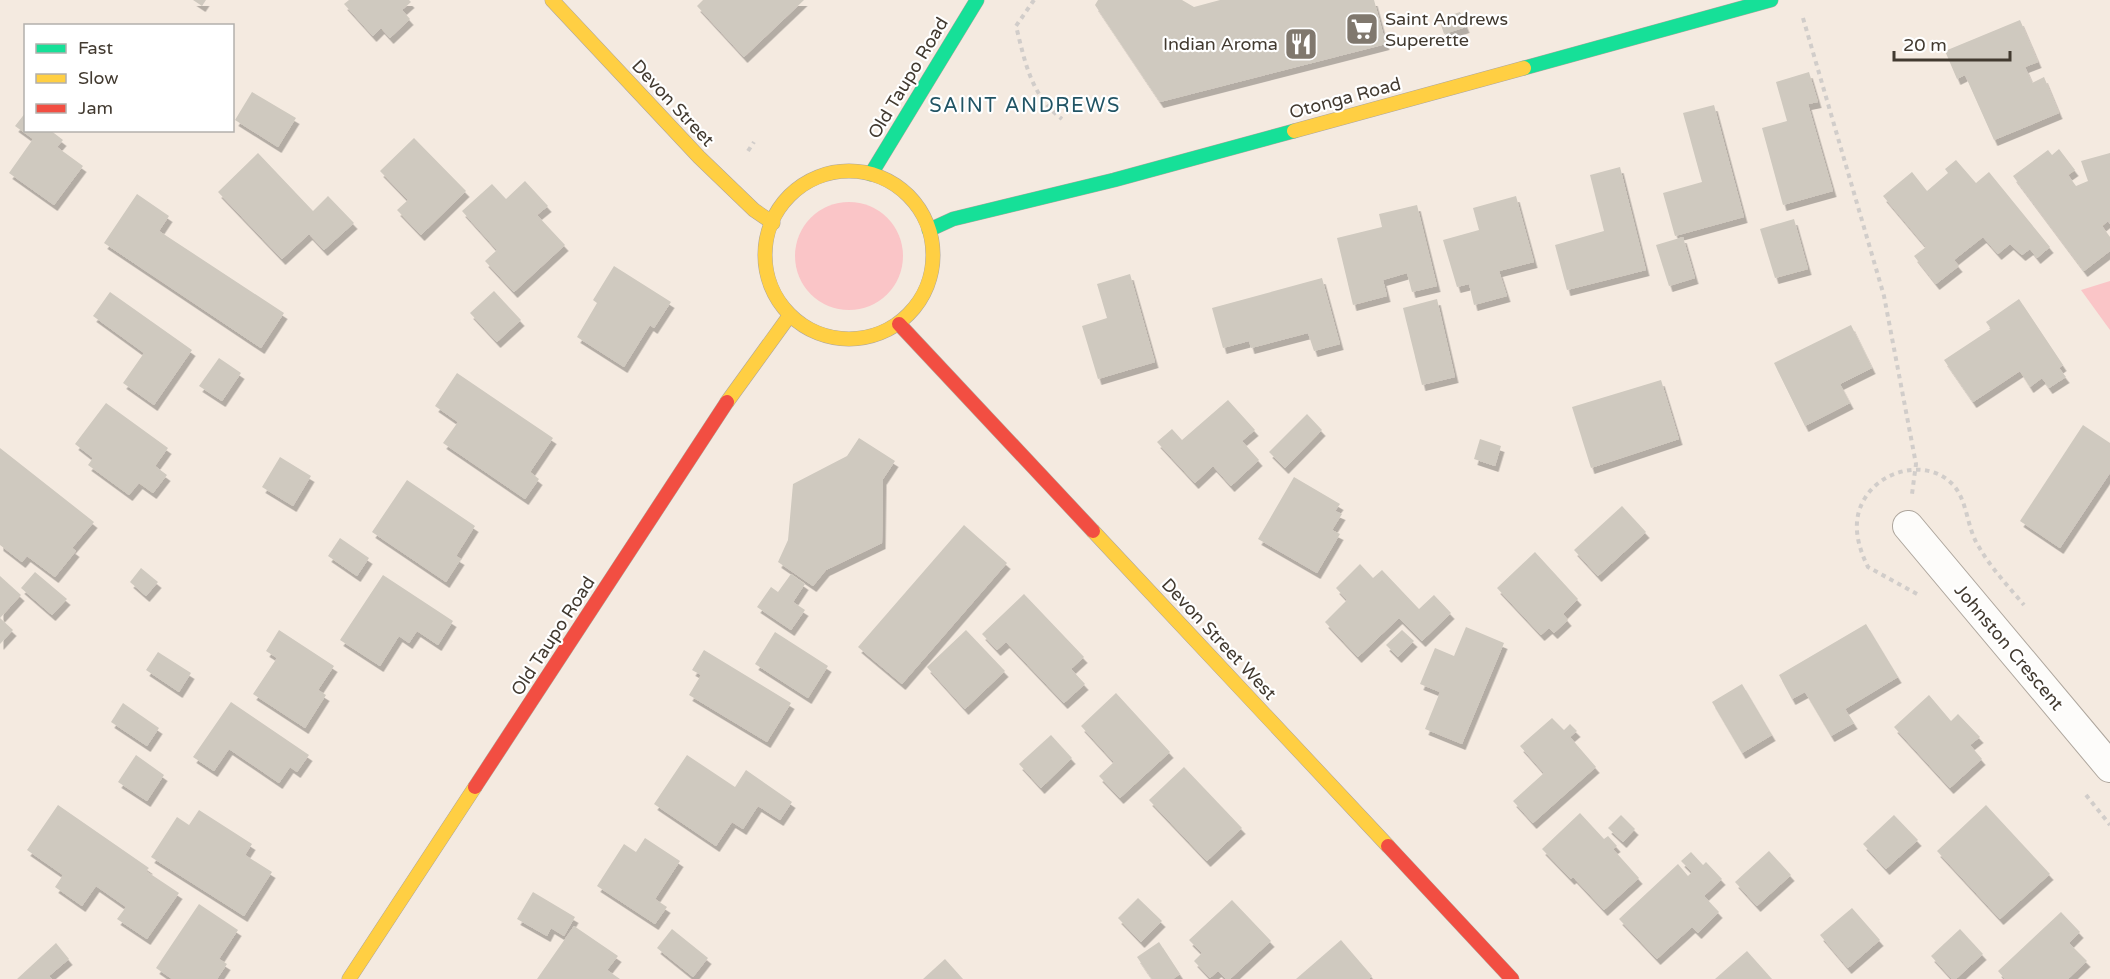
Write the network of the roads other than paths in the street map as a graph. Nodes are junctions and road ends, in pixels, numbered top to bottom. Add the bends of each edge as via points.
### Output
1 (552, 0) edge
2 (977, 0) edge
3 (1771, 0) edge
4 (871, 174) junction
5 (773, 223) junction
6 (929, 230) junction
7 (790, 315) junction
8 (899, 324) junction
9 (1908, 526) road end
10 (2110, 767) edge
11 (349, 979) edge
12 (1512, 979) edge

1 - 5 main road, Devon Street via 699,158
2 - 4 main road, Old Taupo Road
3 - 6 main road, Otonga Road via 1114,180 953,219
4 - 5 main road via 844,171 818,177 794,191
4 - 6 main road via 908,194
5 - 7 main road via 765,258 777,298
6 - 8 main road via 933,256 930,282 918,305
7 - 8 main road via 832,338 879,334
7 - 11 main road, Old Taupo Road via 722,410
8 - 12 main road, Devon Street West
9 - 10 street, Johnston Crescent

